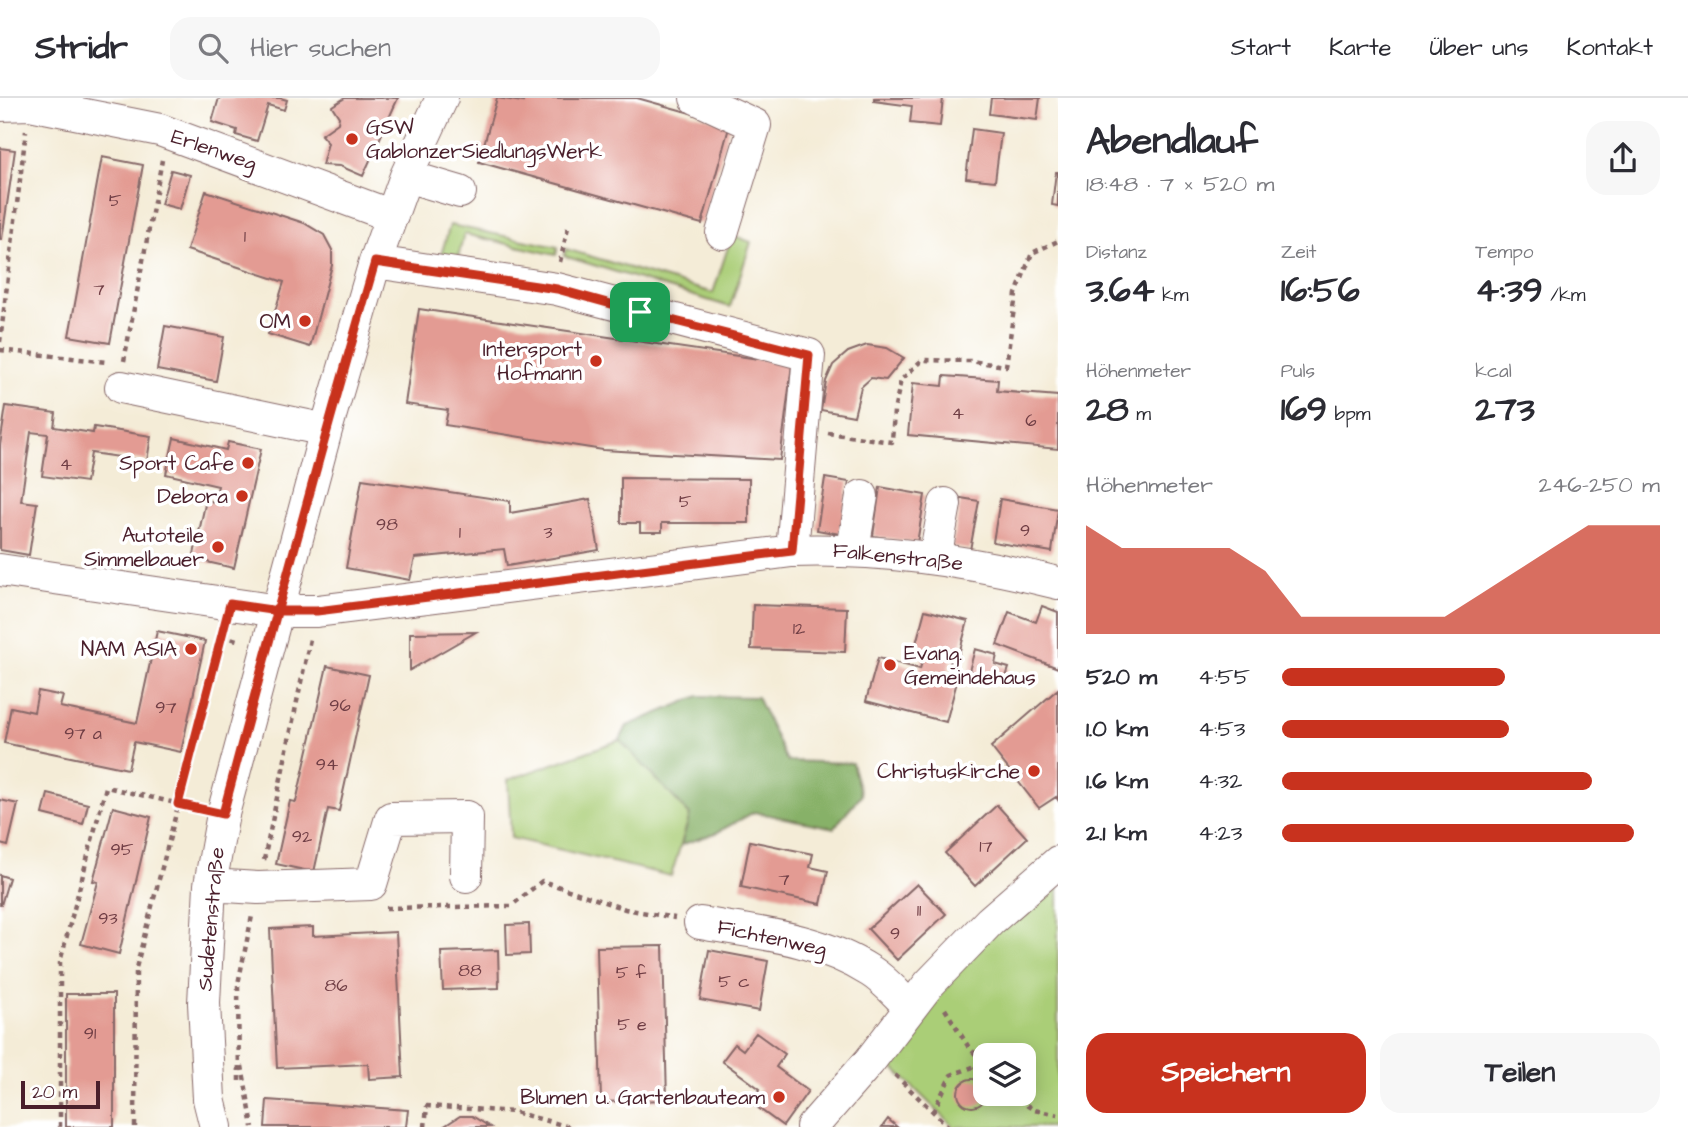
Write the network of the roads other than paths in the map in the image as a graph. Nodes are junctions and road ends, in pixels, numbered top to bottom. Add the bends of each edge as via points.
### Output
1 (442, 98) edge
2 (696, 98) edge
3 (20, 102) edge
4 (407, 176) junction
5 (460, 192) dead end
6 (392, 216) junction
7 (722, 233) dead end
8 (375, 262) junction
9 (118, 371) road end
10 (326, 430) junction
11 (862, 496) dead end
12 (945, 504) dead end
13 (853, 549) junction
14 (792, 551) junction
15 (935, 558) junction
16 (0, 569) edge
17 (1058, 583) edge
18 (278, 611) junction
19 (1058, 862) edge
20 (466, 876) dead end
21 (210, 885) junction
22 (699, 923) road end
23 (920, 995) junction
24 (216, 1127) edge
25 (812, 1127) edge

1 - 4 street, Sudetenstraße
2 - 7 street via 755,125
3 - 6 street, Erlenweg via 167,133
4 - 5 street
4 - 6 street, Sudetenstraße
6 - 8 street, Sudetenstraße
8 - 10 street, Sudetenstraße
8 - 14 street via 557,289 809,355
9 - 10 street
10 - 18 street, Sudetenstraße
11 - 13 street
12 - 15 street
13 - 14 street, Falkenstraße
13 - 15 street, Falkenstraße
14 - 18 street, Falkenstraße via 317,611
15 - 17 street, Falkenstraße
16 - 18 street, Falkenstraße
18 - 21 street, Sudetenstraße via 223,814
19 - 23 street via 990,921
20 - 21 street via 467,817 391,818 370,884
21 - 24 street, Sudetenstraße via 204,1003 209,1099
22 - 23 street, Fichtenweg via 798,940 840,953
23 - 25 street

